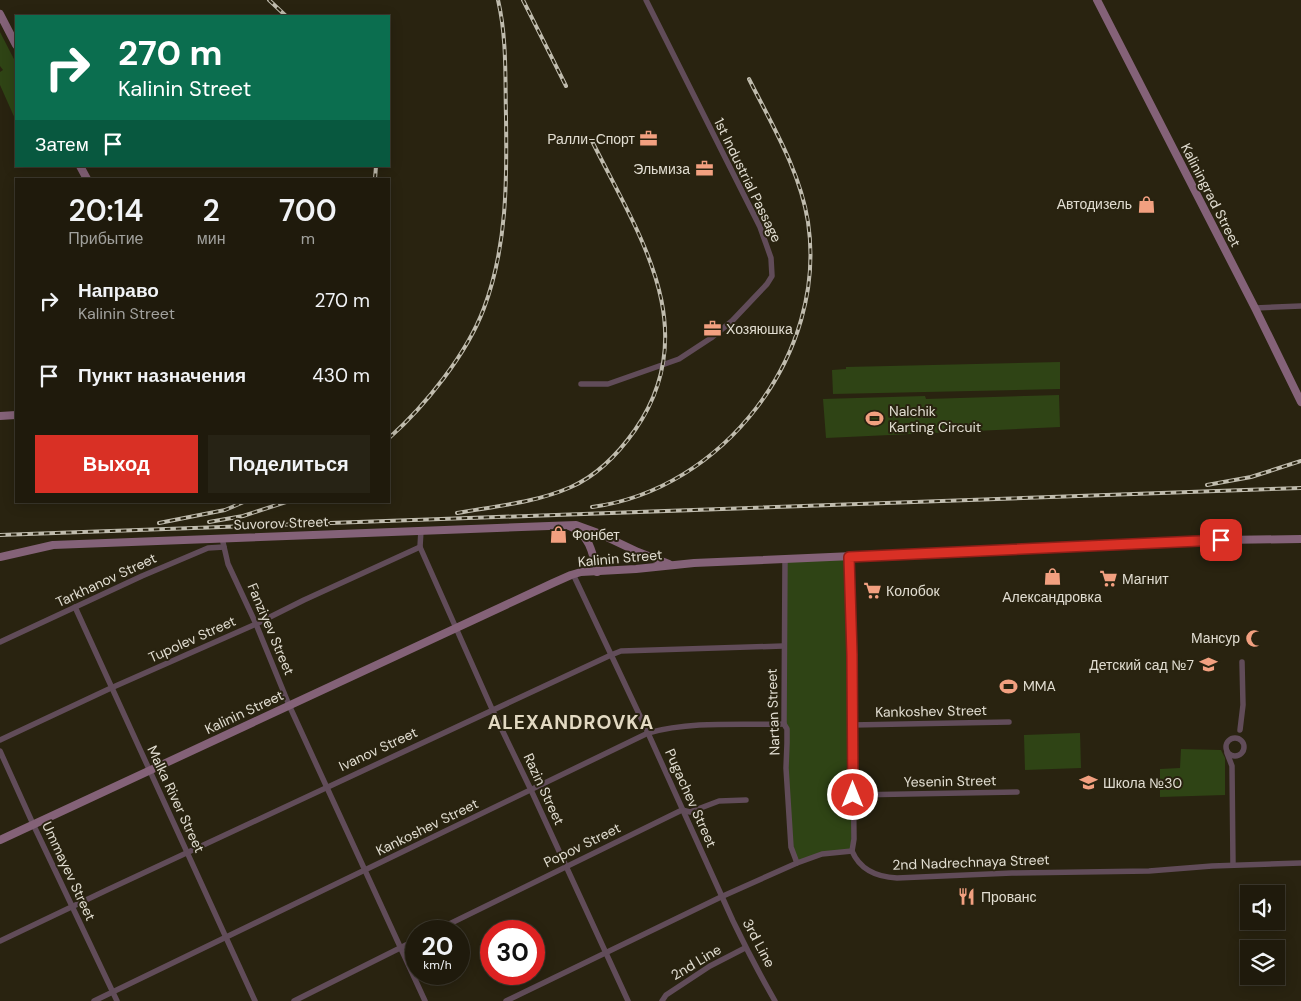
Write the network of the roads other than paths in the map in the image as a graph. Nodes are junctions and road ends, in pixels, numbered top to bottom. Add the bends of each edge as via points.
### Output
1 (646, 0) edge
2 (1097, 0) edge
3 (0, 14) edge
4 (15, 43) edge
5 (1301, 306) edge
6 (1255, 308) junction
7 (581, 384) dead end
8 (1301, 402) edge
9 (15, 415) edge
10 (0, 416) edge
11 (565, 525) junction
12 (421, 530) junction
13 (1301, 538) edge
14 (223, 543) junction
15 (420, 547) junction
16 (0, 557) edge
17 (849, 557) junction
18 (785, 559) junction
19 (673, 565) junction
20 (597, 572) junction
21 (573, 574) junction
22 (75, 607) junction
23 (256, 624) junction
24 (456, 628) junction
25 (0, 642) edge
26 (783, 646) junction
27 (611, 655) junction
28 (1242, 662) dead end
29 (111, 688) junction
30 (289, 705) junction
31 (492, 710) junction
32 (1009, 722) dead end
33 (784, 724) junction
34 (852, 725) junction
35 (1240, 730) junction
36 (648, 733) junction
37 (1233, 738) junction
38 (0, 740) edge
39 (1242, 742) junction
40 (0, 751) edge
41 (1227, 752) junction
42 (1236, 756) junction
43 (1232, 766) junction
44 (149, 771) junction
45 (328, 787) junction
46 (531, 790) junction
47 (1017, 792) dead end
48 (853, 795) junction
49 (746, 800) dead end
50 (682, 810) junction
51 (33, 824) junction
52 (0, 840) edge
53 (852, 851) junction
54 (186, 854) junction
55 (797, 863) junction
56 (1301, 863) edge
57 (1233, 865) junction
58 (566, 866) junction
59 (366, 871) junction
60 (723, 896) junction
61 (72, 907) junction
62 (457, 920) edge
63 (226, 938) junction
64 (0, 941) edge
65 (405, 946) edge
66 (400, 948) junction
67 (745, 948) junction
68 (606, 954) junction
69 (113, 992) junction
70 (94, 1001) edge
71 (117, 1001) edge
72 (255, 1001) edge
73 (294, 1001) edge
74 (425, 1001) edge
75 (506, 1001) edge
76 (628, 1001) edge
77 (662, 1001) edge
78 (775, 1001) edge

1 - 7 street, 1st Industrial Passage via 760,227 772,258 773,272 767,284 732,321 692,352 608,384
2 - 6 main road, Kaliningrad Street
3 - 4 main road
5 - 6 street
6 - 8 main road, Kaliningrad Street
9 - 10 main road
11 - 12 main road, Suvorov Street
11 - 19 main road, Suvorov Street via 581,526
11 - 20 main road via 586,539
12 - 14 main road, Suvorov Street
12 - 15 street, Razin Street
13 - 17 main road, Kalinin Street
14 - 16 main road, Suvorov Street via 53,545
14 - 22 street, Tarkhanov Street
14 - 23 street, Fanziyev Street via 228,564
15 - 23 street, Tupolev Street
15 - 24 street, Razin Street
17 - 18 main road, Kalinin Street
17 - 34 street
18 - 19 main road, Kalinin Street
18 - 26 street, Nartan Street
19 - 20 main road, Kalinin Street
20 - 21 main road, Kalinin Street
21 - 24 main road, Kalinin Street
21 - 27 street, Pugachev Street
22 - 25 street, Tarkhanov Street
22 - 29 street, Malka River Street
23 - 29 street, Tupolev Street
23 - 30 street, Fanziyev Street
24 - 30 main road, Kalinin Street
24 - 31 street, Razin Street
26 - 27 street, Ivanov Street
26 - 33 street, Nartan Street
27 - 31 street, Ivanov Street
27 - 36 street, Pugachev Street
28 - 35 street
29 - 38 street, Tupolev Street
29 - 44 street, Malka River Street
30 - 44 main road, Kalinin Street
30 - 45 street, Fanziyev Street
31 - 45 street, Ivanov Street
31 - 46 street, Razin Street
32 - 34 street, Kankoshev Street
33 - 36 street, Kankoshev Street via 699,726
33 - 55 street, Nartan Street via 791,847
34 - 48 street
35 - 37 street
35 - 39 street
36 - 46 street, Kankoshev Street
36 - 50 street, Pugachev Street
37 - 39 street
37 - 41 street via 1225,745
39 - 42 street via 1244,749
40 - 51 street, Ummayev Street
41 - 42 street
41 - 43 street
42 - 43 street
43 - 57 street
44 - 51 main road, Kalinin Street
44 - 54 street, Malka River Street
45 - 54 street, Ivanov Street
45 - 59 street, Fanziyev Street
46 - 58 street, Razin Street
46 - 59 street, Kankoshev Street
47 - 48 street, Yesenin Street
48 - 53 street
49 - 50 street, Popov Street via 719,801 690,812
50 - 58 street, Popov Street
50 - 60 street, Pugachev Street
51 - 52 main road, Kalinin Street
51 - 61 street, Ummayev Street
53 - 55 street via 822,854
53 - 57 street, 2nd Nadrechnaya Street via 860,865 881,876 897,878 1149,871
54 - 61 street, Ivanov Street
54 - 63 street, Malka River Street
55 - 60 street
56 - 57 street, 2nd Nadrechnaya Street
58 - 62 street, Popov Street
58 - 68 street, Razin Street
59 - 63 street, Kankoshev Street
59 - 66 street, Fanziyev Street
60 - 67 street, 3rd Line
60 - 68 street
61 - 64 street, Ivanov Street
61 - 69 street, Ummayev Street
63 - 69 street, Kankoshev Street
63 - 72 street, Malka River Street
65 - 66 street
66 - 73 street
66 - 74 street, Fanziyev Street
67 - 77 street, 2nd Line via 710,966
67 - 78 street, 3rd Line
68 - 75 street
68 - 76 street, Razin Street
69 - 70 street, Kankoshev Street
69 - 71 street, Ummayev Street

